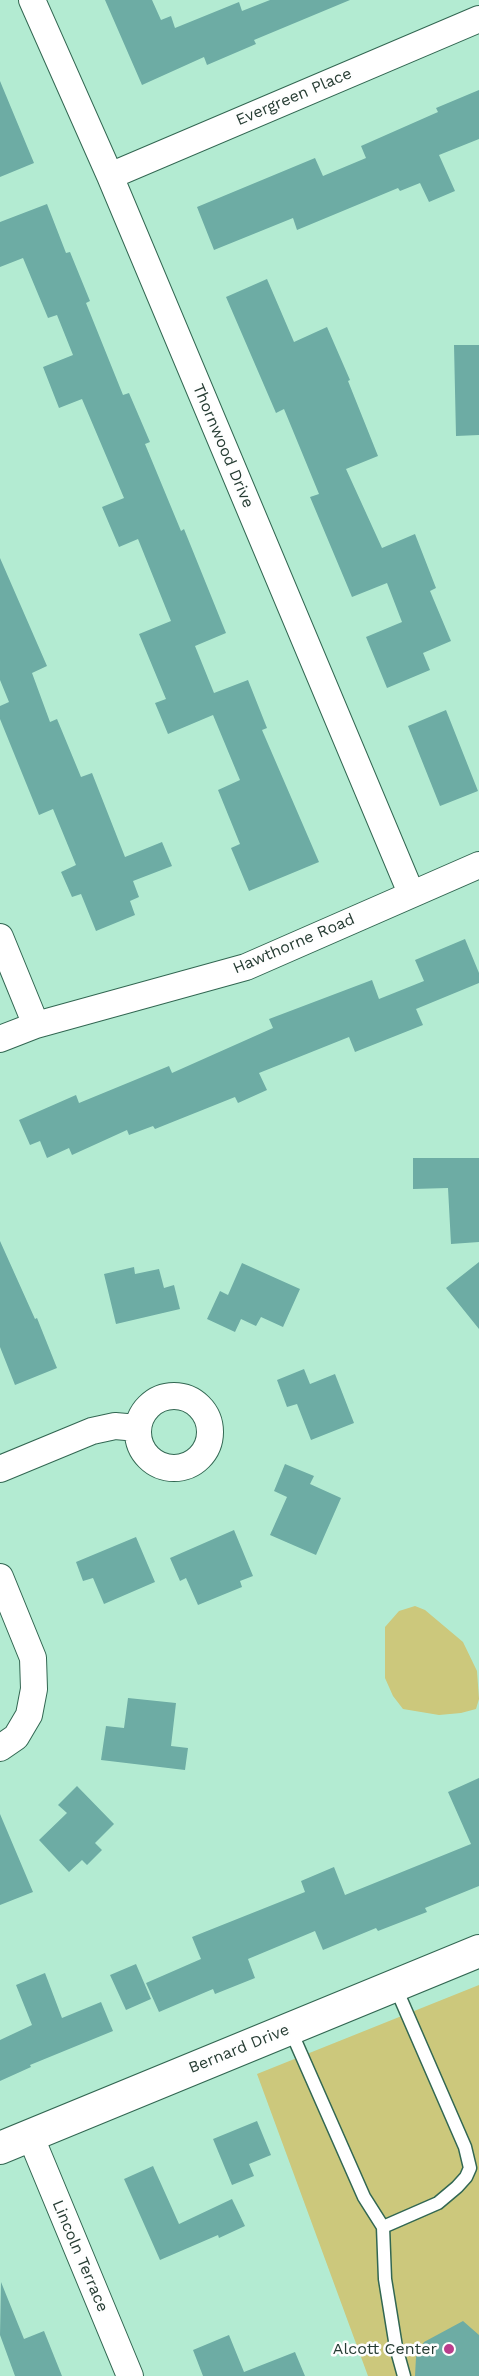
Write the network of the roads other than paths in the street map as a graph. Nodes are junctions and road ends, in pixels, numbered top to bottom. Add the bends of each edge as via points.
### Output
1 (32, 0) edge
2 (479, 19) edge
3 (110, 176) junction
4 (479, 865) edge
5 (411, 893) junction
6 (0, 937) edge
7 (36, 1025) junction
8 (0, 1039) edge
9 (138, 1428) dead end
10 (0, 1469) edge
11 (0, 1576) edge
12 (0, 1748) edge
13 (479, 1951) edge
14 (394, 1985) junction
15 (290, 2028) junction
16 (30, 2135) junction
17 (0, 2148) edge
18 (383, 2227) junction
19 (130, 2376) edge
20 (404, 2376) edge

1 - 3 street, Thornwood Drive
2 - 3 street, Evergreen Place
3 - 5 street, Thornwood Drive
4 - 5 street, Hawthorne Road
5 - 7 street, Hawthorne Road via 246,967
6 - 7 street
7 - 8 street, Hawthorne Road
9 - 10 street via 115,1426 92,1431
11 - 12 street via 33,1658 34,1689 29,1715 16,1737
13 - 14 street, Bernard Drive
14 - 15 street, Bernard Drive
14 - 18 lane via 465,2147 470,2168 457,2187 438,2203
15 - 16 street, Bernard Drive
15 - 18 lane via 364,2197
16 - 17 street, Bernard Drive
16 - 19 street, Lincoln Terrace
18 - 20 lane via 385,2279

